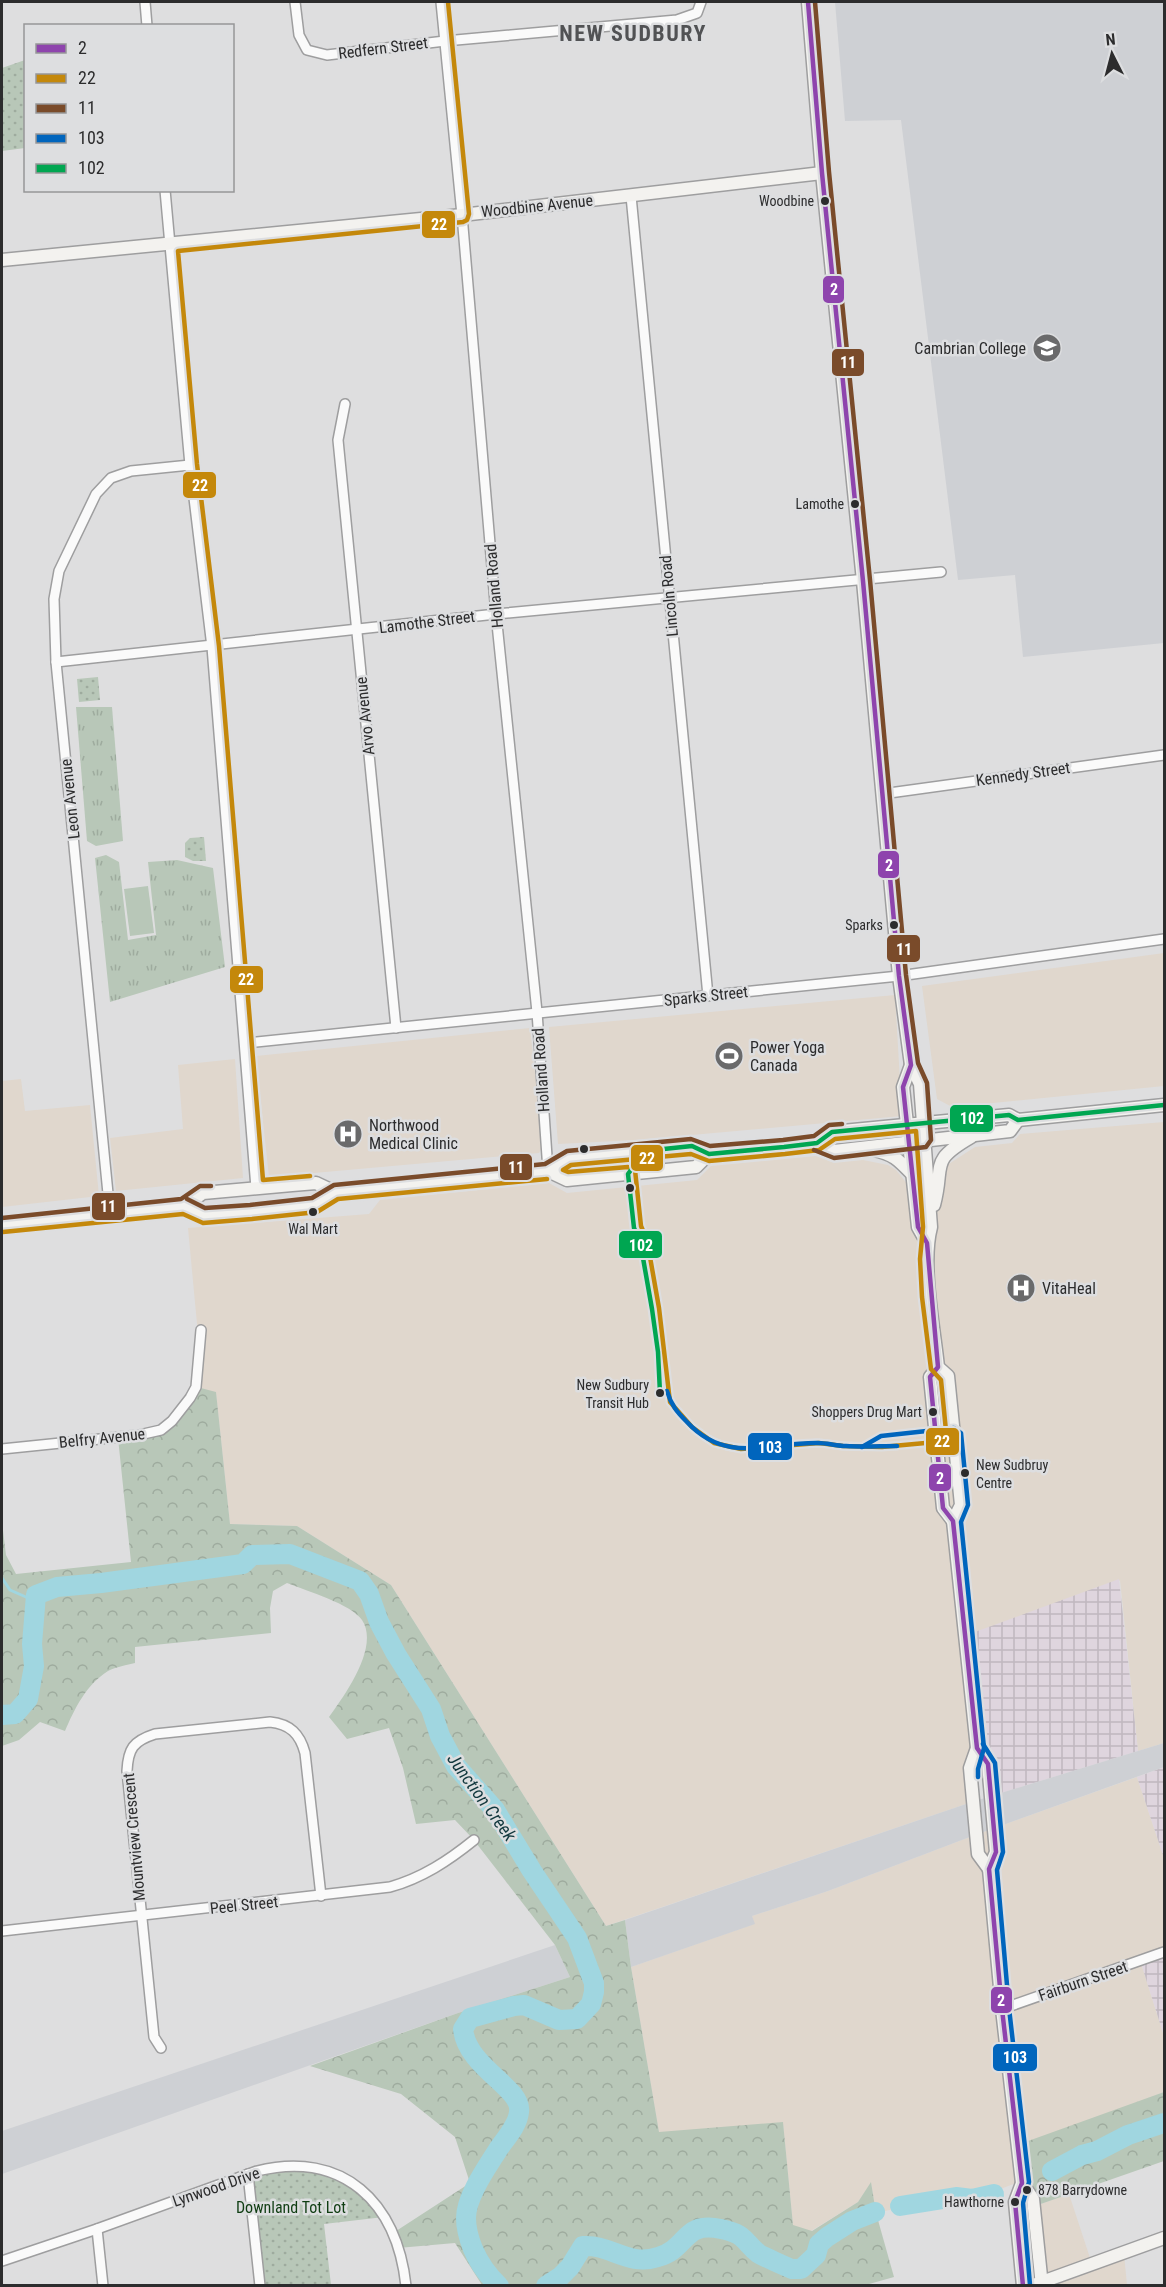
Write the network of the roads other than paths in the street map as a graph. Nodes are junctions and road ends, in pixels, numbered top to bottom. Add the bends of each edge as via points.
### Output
1 (145, 2) edge
2 (295, 2) edge
3 (441, 2) edge
4 (701, 2) edge
5 (808, 2) edge
6 (147, 24) edge
7 (445, 41) junction
8 (822, 173) junction
9 (165, 192) edge
10 (631, 196) junction
11 (462, 214) junction
12 (170, 244) junction
13 (2, 260) edge
14 (345, 404) dead end
15 (190, 465) junction
16 (941, 572) dead end
17 (863, 580) junction
18 (669, 597) junction
19 (496, 614) junction
20 (356, 630) junction
21 (212, 647) junction
22 (56, 662) junction
23 (1164, 755) edge
24 (882, 794) junction
25 (1164, 939) edge
26 (900, 976) junction
27 (708, 996) junction
28 (537, 1012) junction
29 (396, 1028) junction
30 (246, 1043) junction
31 (911, 1065) junction
32 (1164, 1105) edge
33 (1018, 1120) junction
34 (923, 1123) junction
35 (907, 1124) junction
36 (975, 1135) junction
37 (924, 1140) junction
38 (908, 1142) junction
39 (817, 1143) junction
40 (863, 1148) junction
41 (709, 1154) junction
42 (548, 1170) junction
43 (912, 1174) junction
44 (256, 1188) junction
45 (334, 1192) junction
46 (184, 1206) junction
47 (111, 1214) junction
48 (930, 1218) junction
49 (2, 1225) edge
50 (927, 1243) junction
51 (201, 1330) dead end
52 (938, 1367) junction
53 (2, 1449) edge
54 (953, 1521) junction
55 (977, 1748) junction
56 (474, 1840) dead end
57 (989, 1869) junction
58 (321, 1896) junction
59 (141, 1917) junction
60 (2, 1931) edge
61 (1164, 1952) edge
62 (1002, 2009) junction
63 (161, 2048) dead end
64 (248, 2174) junction
65 (1022, 2183) junction
66 (97, 2229) junction
67 (1164, 2238) edge
68 (2, 2261) edge
69 (1039, 2284) edge
70 (103, 2286) edge
71 (260, 2286) edge
72 (406, 2286) edge
73 (1023, 2286) edge

1 - 6 street
2 - 7 street, Redfern Street via 299,35 307,50 327,55
3 - 7 street, Holland Road
4 - 7 street, Redfern Street via 697,13 677,20
5 - 8 main road
7 - 11 street, Holland Road
8 - 10 main road, Woodbine Avenue
8 - 17 main road
9 - 12 street
10 - 11 main road, Woodbine Avenue
10 - 18 street, Lincoln Road
11 - 12 main road, Woodbine Avenue
11 - 19 street, Holland Road
12 - 13 main road, Woodbine Avenue
12 - 15 street
14 - 20 street, Arvo Avenue via 338,440
15 - 21 street
15 - 22 street, Leon Avenue via 131,471 111,478 96,494 59,571 54,599
16 - 17 street, Lamothe Street
17 - 18 street, Lamothe Street
17 - 24 main road
18 - 19 street, Lamothe Street
18 - 27 street, Lincoln Road
19 - 20 street, Lamothe Street
19 - 28 street, Holland Road
20 - 21 street, Lamothe Street
20 - 29 street, Arvo Avenue
21 - 22 street, Lamothe Street
21 - 30 street
22 - 47 street, Leon Avenue
23 - 24 street, Kennedy Street
24 - 26 main road
25 - 26 street, Sparks Street
26 - 27 street, Sparks Street
26 - 31 main road
27 - 28 street, Sparks Street
28 - 29 street, Sparks Street
28 - 42 street, Holland Road
29 - 30 street, Sparks Street
30 - 44 street
31 - 34 main road via 920,1084
31 - 35 main road via 903,1087
32 - 33 main road
33 - 34 main road via 1008,1114
33 - 36 main road via 1010,1131
34 - 35 main road
34 - 37 main road
35 - 38 main road
35 - 39 main road via 832,1132
36 - 37 main road
36 - 48 main road via 953,1148 941,1161
37 - 38 main road
37 - 48 main road
38 - 40 main road
38 - 43 main road
39 - 40 main road via 834,1151
39 - 41 main road
40 - 43 main road via 888,1153
41 - 42 main road via 692,1146 568,1158
41 - 42 main road via 696,1167 567,1179
42 - 45 main road
43 - 50 main road via 918,1227
44 - 45 main road via 316,1182
44 - 46 main road via 203,1193
45 - 46 main road via 315,1205 251,1212 204,1216
46 - 47 main road
47 - 49 main road
48 - 50 main road
50 - 52 main road
51 - 53 street, Belfry Avenue via 196,1387 182,1411 161,1430
52 - 54 main road via 930,1377 943,1508
52 - 54 main road via 948,1376 961,1505
54 - 55 main road
55 - 57 main road via 970,1768 978,1854
55 - 57 main road via 988,1764 996,1852
56 - 58 street, Peel Street via 413,1880 380,1889
57 - 62 main road
58 - 59 street, Peel Street
58 - 59 street, Mountview Crescent via 306,1753 297,1734 281,1723 270,1722 155,1734 134,1745 126,1771
59 - 60 street, Peel Street
59 - 63 street, Mountview Crescent via 154,2037
61 - 62 street, Fairburn Street
62 - 65 main road
64 - 66 street, Lynwood Drive
64 - 71 street
64 - 72 street, Lynwood Drive via 304,2167 354,2183 389,2222 401,2255
65 - 69 main road via 1033,2199
65 - 73 main road via 1015,2202
66 - 68 street, Lynwood Drive
66 - 70 street
67 - 69 main road

